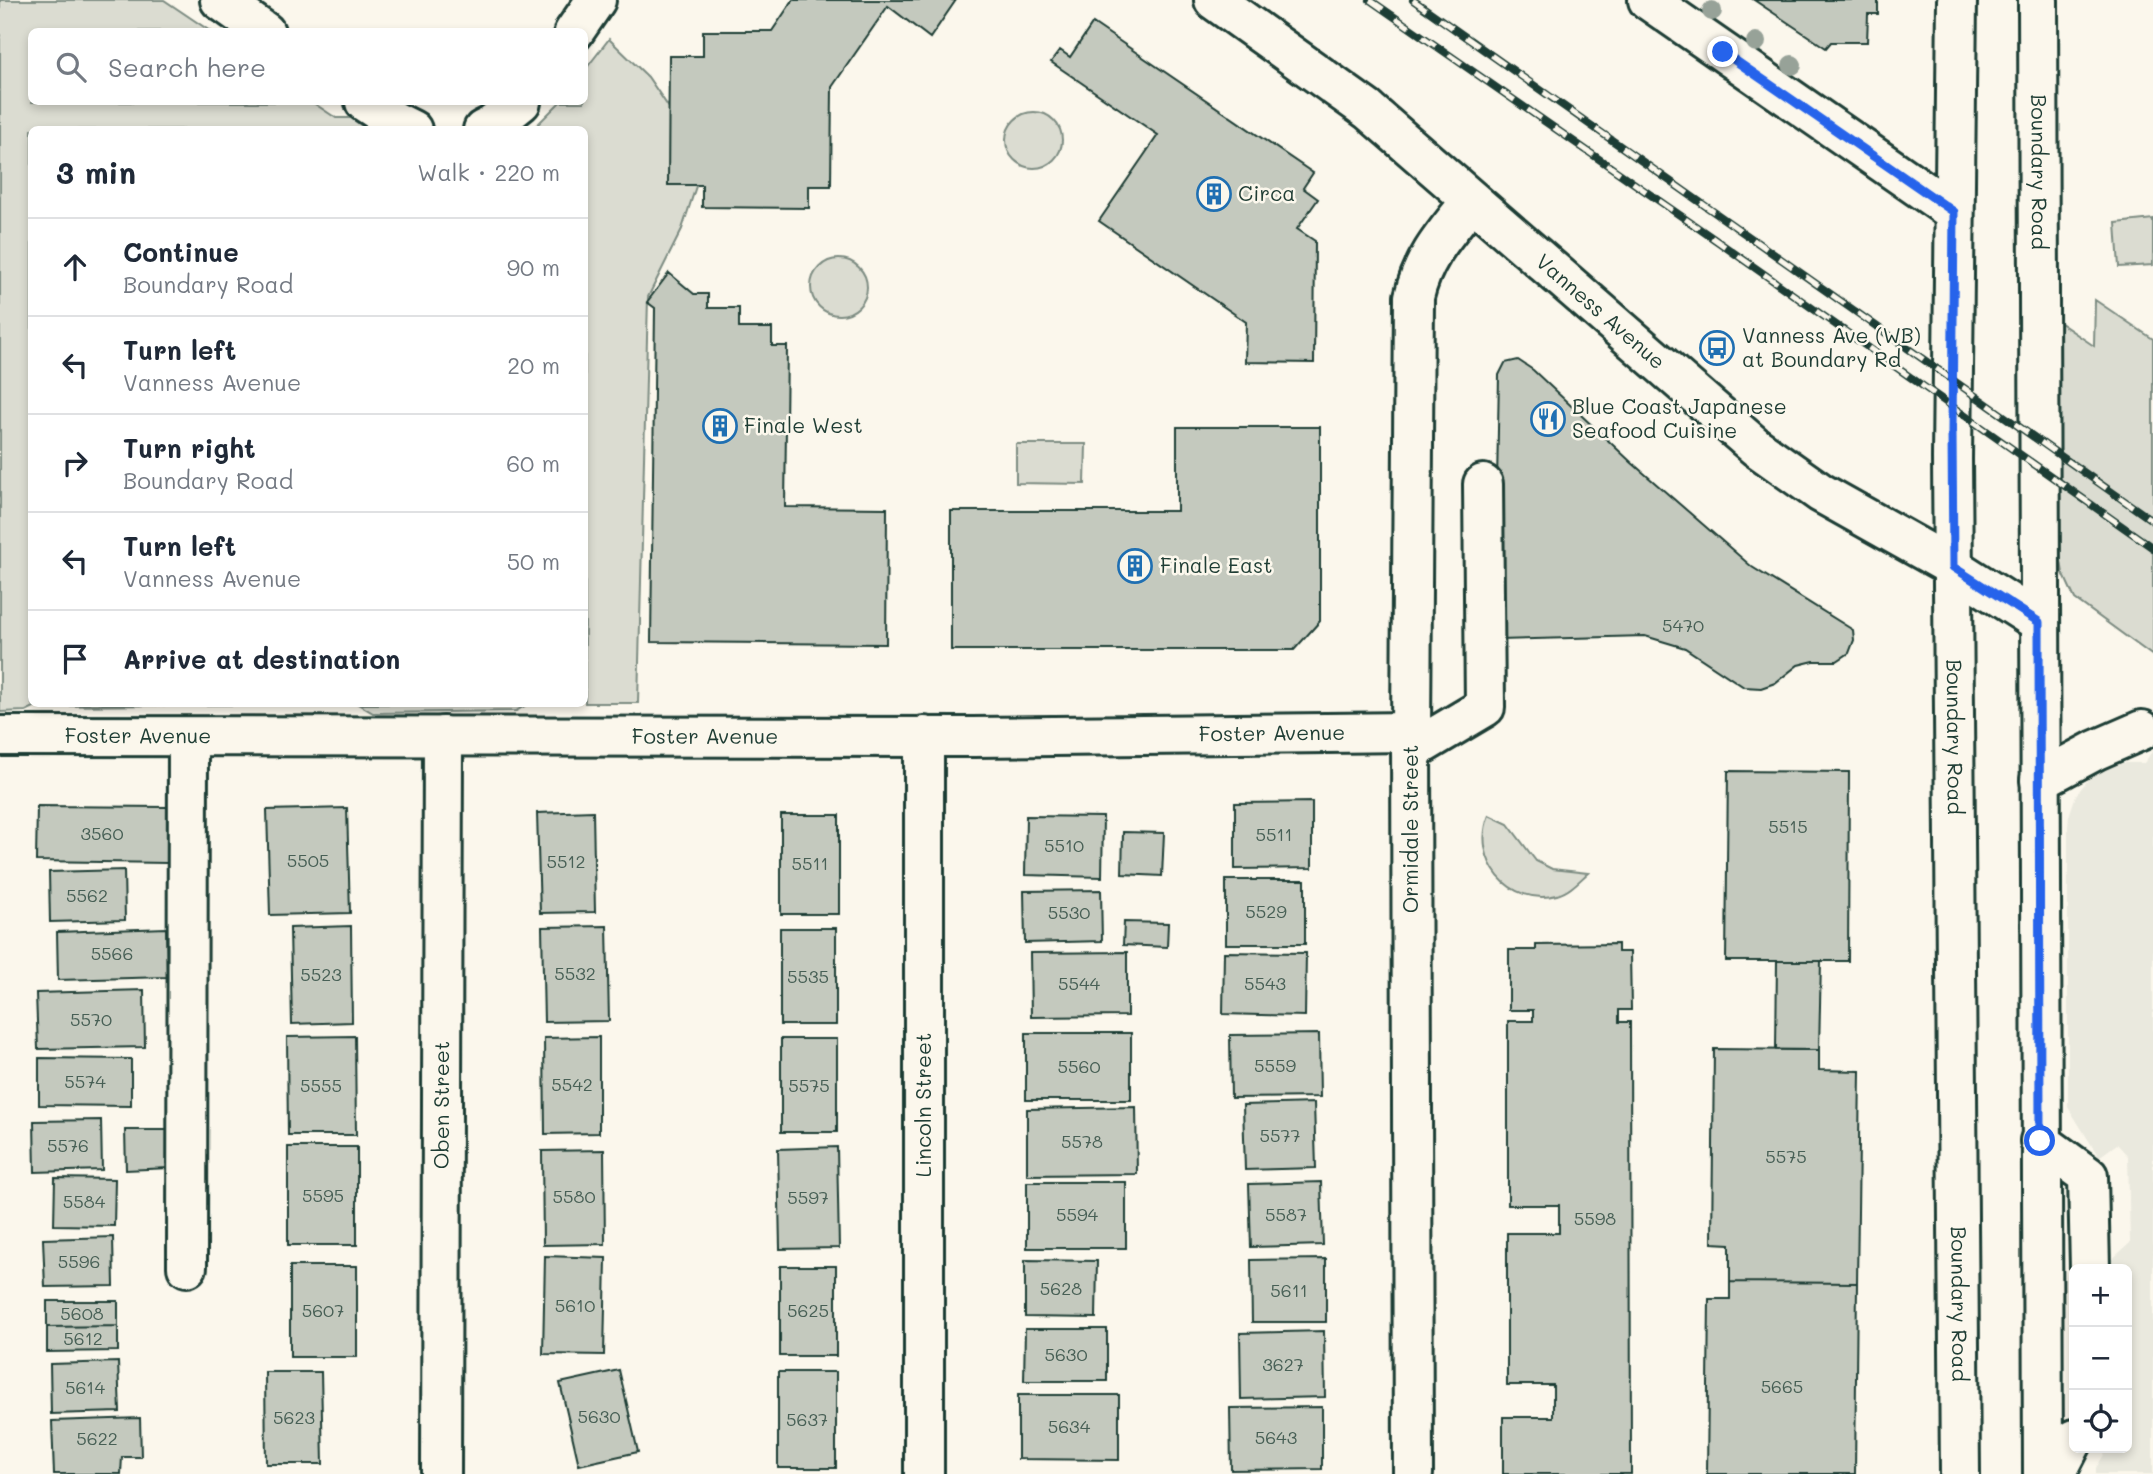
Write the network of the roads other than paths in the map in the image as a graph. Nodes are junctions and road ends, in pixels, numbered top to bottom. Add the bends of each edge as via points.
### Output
1 (220, 0) edge
2 (596, 0) edge
3 (1214, 0) edge
4 (1648, 0) edge
5 (1957, 0) edge
6 (2038, 0) edge
7 (259, 28) edge
8 (577, 28) edge
9 (370, 105) edge
10 (517, 105) edge
11 (404, 126) edge
12 (491, 126) edge
13 (1471, 201) junction
14 (1954, 212) junction
15 (1483, 484) dead end
16 (1953, 567) junction
17 (2039, 622) junction
18 (2142, 730) dead end
19 (0, 736) edge
20 (443, 736) junction
21 (924, 736) junction
22 (188, 737) junction
23 (1411, 741) junction
24 (2040, 780) junction
25 (2040, 1141) junction
26 (2090, 1264) edge
27 (187, 1267) dead end
28 (2069, 1449) edge
29 (441, 1474) edge
30 (924, 1474) edge
31 (1413, 1474) edge
32 (1960, 1474) edge
33 (2043, 1474) edge
34 (2056, 1474) edge

1 - 7 street
2 - 8 street
3 - 13 street, Vanness Avenue via 1368,110
4 - 14 street
5 - 14 street, Boundary Road
6 - 17 street, Boundary Road
9 - 11 street
10 - 12 street
13 - 16 street, Vanness Avenue via 1756,447 1821,493
13 - 23 street, Ormidale Street via 1433,250 1419,275 1414,297
14 - 16 street, Boundary Road
15 - 23 street via 1485,707
16 - 17 street, Vanness Avenue
16 - 32 street, Boundary Road
17 - 24 street, Boundary Road
18 - 24 street
19 - 22 street, Foster Avenue
20 - 21 street, Foster Avenue
20 - 22 street, Foster Avenue
20 - 29 street, Oben Street
21 - 23 street, Foster Avenue
21 - 30 street, Lincoln Street
22 - 27 street
23 - 31 street, Ormidale Street
24 - 25 street, Boundary Road
25 - 26 street via 2088,1176
25 - 33 street, Boundary Road
28 - 34 street

